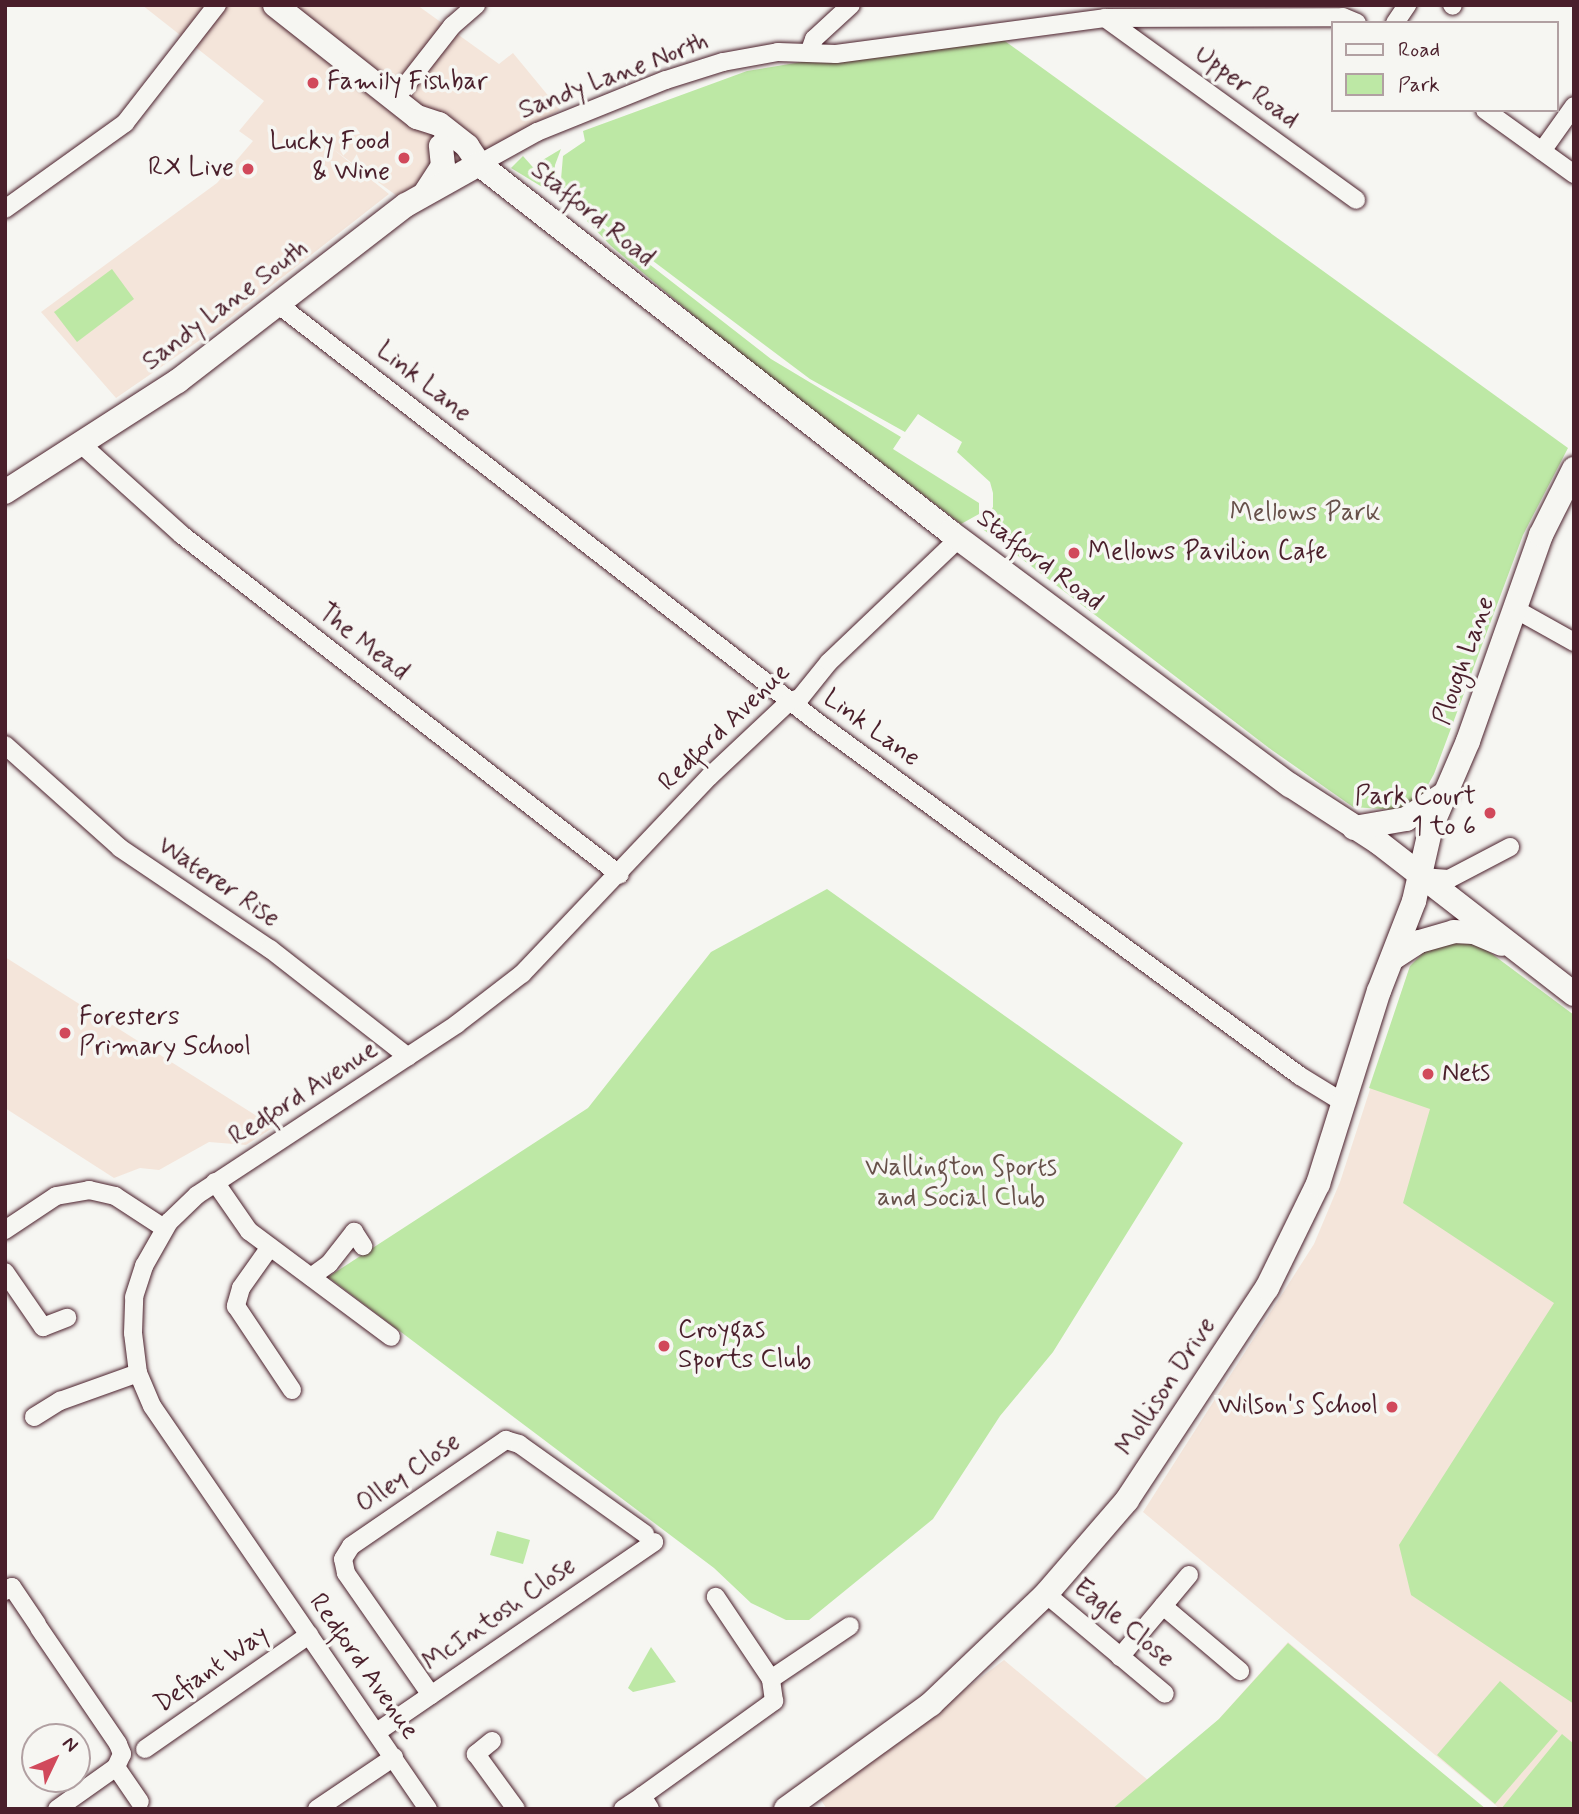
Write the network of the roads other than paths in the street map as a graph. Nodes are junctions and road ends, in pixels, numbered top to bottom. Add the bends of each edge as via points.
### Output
1 (217, 5) edge
2 (275, 5) edge
3 (476, 5) edge
4 (851, 5) edge
5 (1408, 5) edge
6 (1346, 13) edge
7 (1105, 18) junction
8 (1396, 21) edge
9 (809, 53) junction
10 (395, 99) junction
11 (1574, 106) edge
12 (1488, 112) edge
13 (417, 117) junction
14 (441, 146) junction
15 (1542, 152) junction
16 (479, 164) junction
17 (1574, 174) edge
18 (425, 192) junction
19 (1356, 200) dead end
20 (5, 209) edge
21 (279, 304) junction
22 (81, 444) junction
23 (1574, 469) edge
24 (5, 492) edge
25 (959, 538) junction
26 (1515, 609) junction
27 (1574, 642) edge
28 (790, 701) junction
29 (5, 745) edge
30 (1446, 793) junction
31 (1354, 828) junction
32 (1510, 848) dead end
33 (620, 875) junction
34 (1421, 877) junction
35 (1517, 951) junction
36 (1391, 959) junction
37 (1574, 994) edge
38 (408, 1057) junction
39 (1343, 1103) junction
40 (215, 1182) junction
41 (164, 1228) junction
42 (5, 1230) edge
43 (363, 1246) dead end
44 (270, 1247) junction
45 (5, 1272) edge
46 (311, 1277) junction
47 (68, 1318) dead end
48 (391, 1337) dead end
49 (138, 1373) junction
50 (292, 1390) dead end
51 (34, 1417) dead end
52 (649, 1538) joint
53 (1189, 1575) dead end
54 (5, 1591) edge
55 (1046, 1594) junction
56 (716, 1597) dead end
57 (1163, 1606) junction
58 (850, 1626) dead end
59 (309, 1635) junction
60 (1120, 1657) junction
61 (1240, 1671) dead end
62 (771, 1679) junction
63 (1165, 1694) dead end
64 (430, 1695) junction
65 (377, 1732) junction
66 (492, 1741) dead end
67 (145, 1749) dead end
68 (394, 1757) junction
69 (116, 1767) junction
70 (140, 1802) dead end
71 (646, 1802) edge
72 (799, 1805) edge
73 (57, 1809) edge
74 (317, 1809) edge
75 (428, 1809) edge
76 (516, 1809) edge
77 (623, 1809) edge

1 - 20 street via 125,123
2 - 10 main road, Stafford Road
3 - 10 street via 452,26
4 - 9 street via 823,29
5 - 8 street
6 - 7 street, Sandy Lane North
7 - 9 street, Sandy Lane North via 836,54
7 - 19 street, Upper Road
9 - 16 street, Sandy Lane North via 790,51 697,68 566,119
10 - 13 main road, Stafford Road
11 - 15 street
12 - 15 street
13 - 14 main road, Stafford Road via 425,133
13 - 16 main road, Stafford Road via 467,146
14 - 16 main road, Stafford Road via 461,161
14 - 18 main road via 443,166
15 - 17 street
16 - 18 main road, Sandy Lane South
16 - 25 main road, Stafford Road
18 - 21 main road, Sandy Lane South
21 - 22 main road, Sandy Lane South via 178,382
21 - 28 street, Link Lane
22 - 24 main road, Sandy Lane South
22 - 33 street, The Mead via 182,535
23 - 26 main road, Plough Lane via 1550,513
25 - 28 street, Redford Avenue via 829,662 800,698
25 - 31 main road, Stafford Road
26 - 27 street
26 - 30 main road, Plough Lane
28 - 33 street, Redford Avenue via 709,778
28 - 39 street, Link Lane
29 - 38 street, Waterer Rise via 120,848 279,956
30 - 31 main road via 1406,820
30 - 34 main road, Plough Lane via 1427,839
31 - 34 main road, Stafford Road
32 - 34 street via 1448,879
33 - 38 street, Redford Avenue via 502,991
34 - 35 main road, Stafford Road
34 - 36 main road, Mollison Drive
35 - 36 street via 1483,935 1452,931 1419,941
35 - 37 main road, Stafford Road
36 - 39 main road, Mollison Drive
38 - 40 street, Redford Avenue
39 - 55 main road, Mollison Drive via 1318,1184 1267,1288 1105,1528
40 - 41 street, Redford Avenue
40 - 44 street via 243,1225
41 - 42 street via 100,1190 65,1193
41 - 49 street, Redford Avenue via 134,1297
43 - 46 street via 354,1232 329,1264
44 - 46 street
44 - 50 street via 241,1289 236,1306
45 - 47 street via 43,1327
46 - 48 street
49 - 51 street via 60,1401
49 - 59 street, Redford Avenue via 152,1406
52 - 64 street, McIntosh Close
52 - 64 street, Olley Close via 519,1444 506,1440 351,1546 342,1559 346,1573
53 - 57 street
54 - 69 street via 12,1587 118,1744 122,1754
55 - 60 street, Eagle Close
55 - 72 main road, Mollison Drive via 950,1688
56 - 62 street
57 - 60 street
57 - 61 street
58 - 62 street
59 - 65 street, Redford Avenue
59 - 67 street, Defiant Way
60 - 63 street, Eagle Close
62 - 71 street via 776,1694 770,1706
64 - 65 street, McIntosh Close
65 - 68 street, Redford Avenue
66 - 76 street via 476,1754
68 - 74 street
68 - 75 street, Redford Avenue
69 - 70 street
69 - 73 street
71 - 77 street

